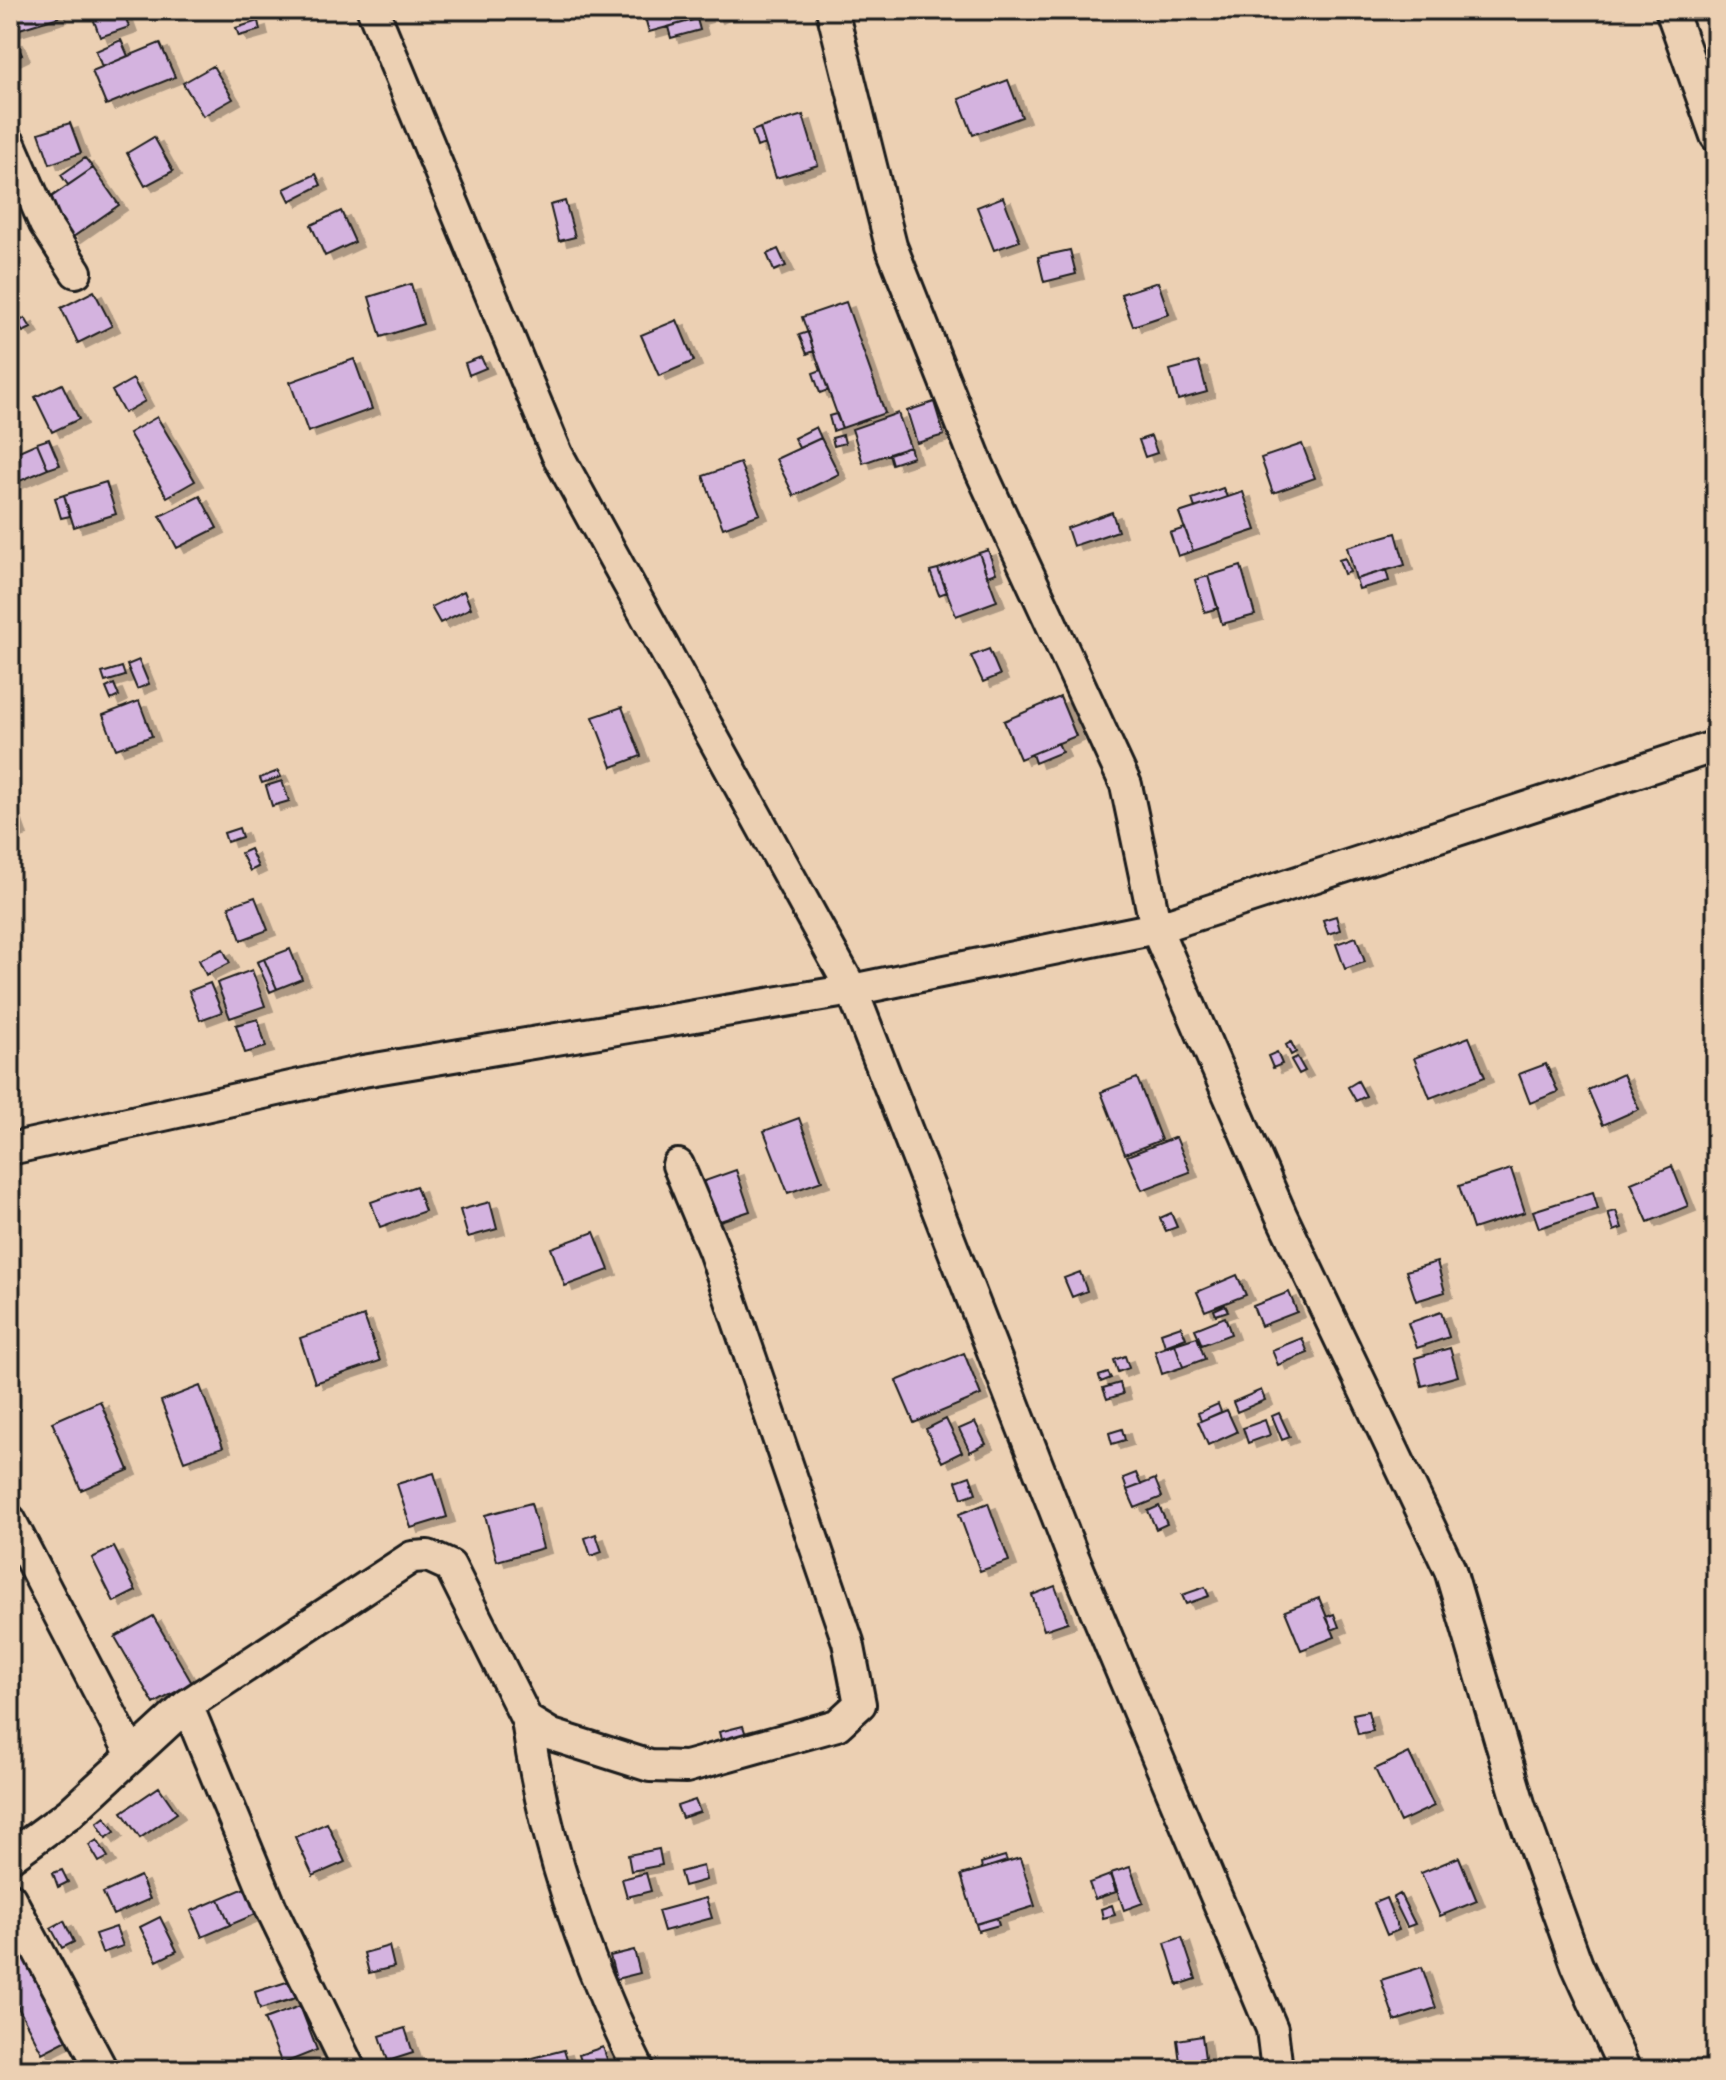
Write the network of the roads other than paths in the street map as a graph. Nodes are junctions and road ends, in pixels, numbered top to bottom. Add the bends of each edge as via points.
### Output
1 (373, 10) edge
2 (832, 10) edge
3 (1671, 10) edge
4 (1716, 136) edge
5 (10, 144) edge
6 (76, 272) dead end
7 (1716, 746) edge
8 (1156, 928) junction
9 (852, 990) junction
10 (10, 1149) edge
11 (678, 1165) dead end
12 (10, 1520) edge
13 (187, 1705) junction
14 (527, 1720) junction
15 (132, 1755) junction
16 (10, 1857) edge
17 (10, 1898) edge
18 (102, 2070) edge
19 (350, 2070) edge
20 (639, 2070) edge
21 (1277, 2070) edge
22 (1625, 2070) edge

1 - 9 street via 557,454
2 - 8 street via 891,246 978,465 1126,785
3 - 4 street
5 - 6 street via 45,224
7 - 8 street
8 - 9 street
8 - 22 street via 1281,1215 1450,1570 1520,1807 1577,1965
9 - 10 street via 363,1071
9 - 21 street via 1072,1554 1272,2029
11 - 14 street via 714,1251 848,1642 860,1704 837,1725 686,1767 650,1766 552,1735
12 - 15 street
13 - 14 street via 412,1557 428,1556 450,1566
13 - 15 street
13 - 19 street via 271,1908
14 - 20 street via 534,1771 587,1954
15 - 16 street via 70,1813
17 - 18 street

